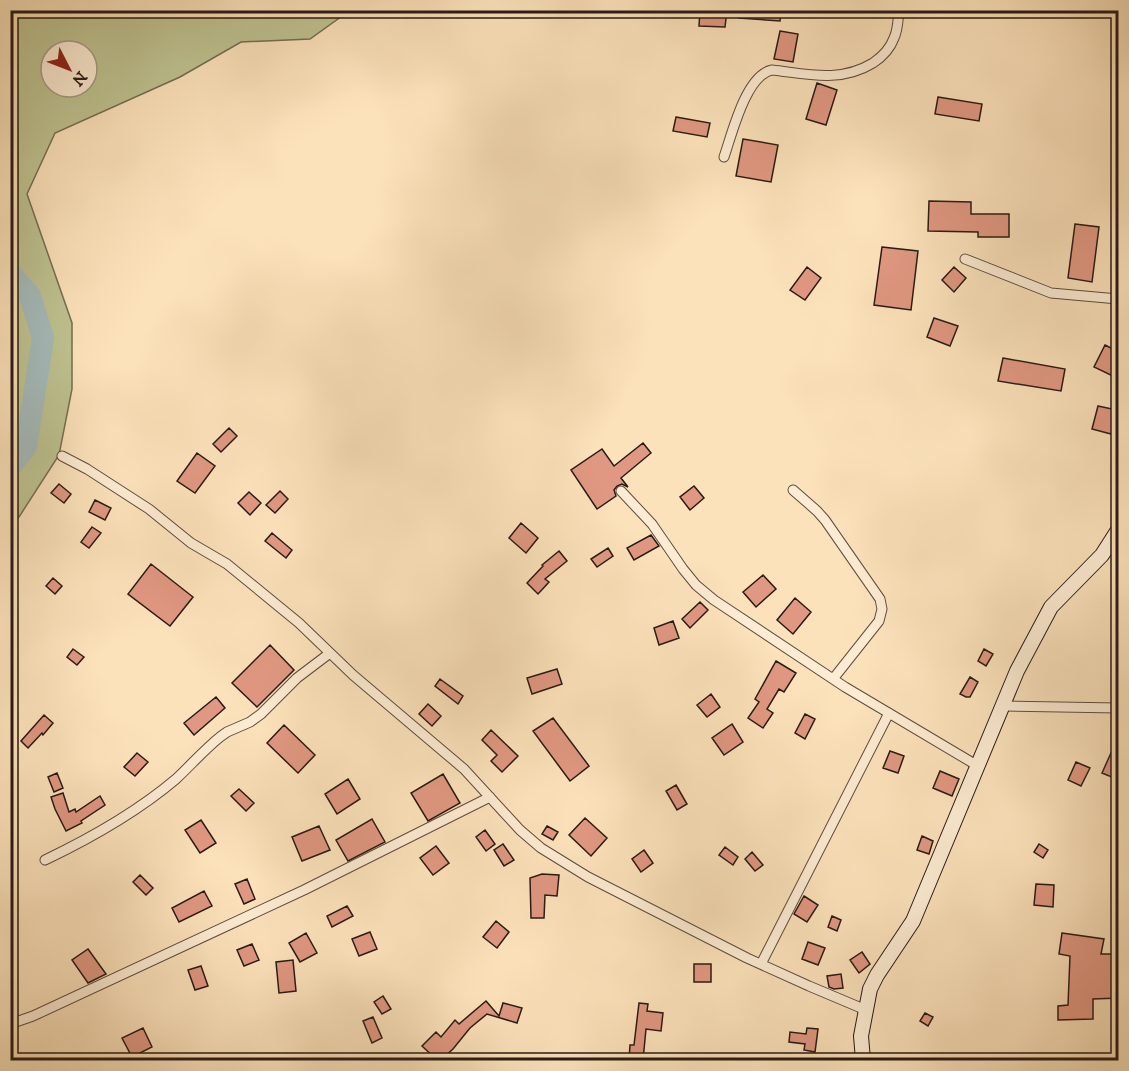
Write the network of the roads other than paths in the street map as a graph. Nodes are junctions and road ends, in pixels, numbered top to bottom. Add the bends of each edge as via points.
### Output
1 (899, 10) edge
2 (724, 157) dead end
3 (965, 259) dead end
4 (1119, 299) edge
5 (62, 456) dead end
6 (621, 490) dead end
7 (793, 490) dead end
8 (1119, 530) edge
9 (330, 653) junction
10 (832, 679) junction
11 (1004, 706) junction
12 (1119, 708) edge
13 (889, 713) junction
14 (978, 766) junction
15 (490, 797) junction
16 (45, 860) dead end
17 (760, 964) junction
18 (866, 1010) junction
19 (10, 1024) edge
20 (863, 1060) edge

1 - 2 street via 895,37 888,49 862,69 819,76 772,70 759,76 744,99
3 - 4 street via 1051,293
5 - 9 street via 149,509 191,543 227,564
6 - 10 street via 696,585
7 - 10 street via 825,520 880,599 879,621
8 - 11 main road via 1102,555 1052,607
9 - 15 street via 464,769
9 - 16 street via 297,678 261,714 220,737 142,805
10 - 13 street
11 - 12 street
11 - 14 main road
13 - 14 street
13 - 17 street
14 - 18 main road via 913,921 877,975
15 - 17 street via 541,848 588,877
15 - 19 street via 304,890
17 - 18 street
18 - 20 main road via 861,1036

